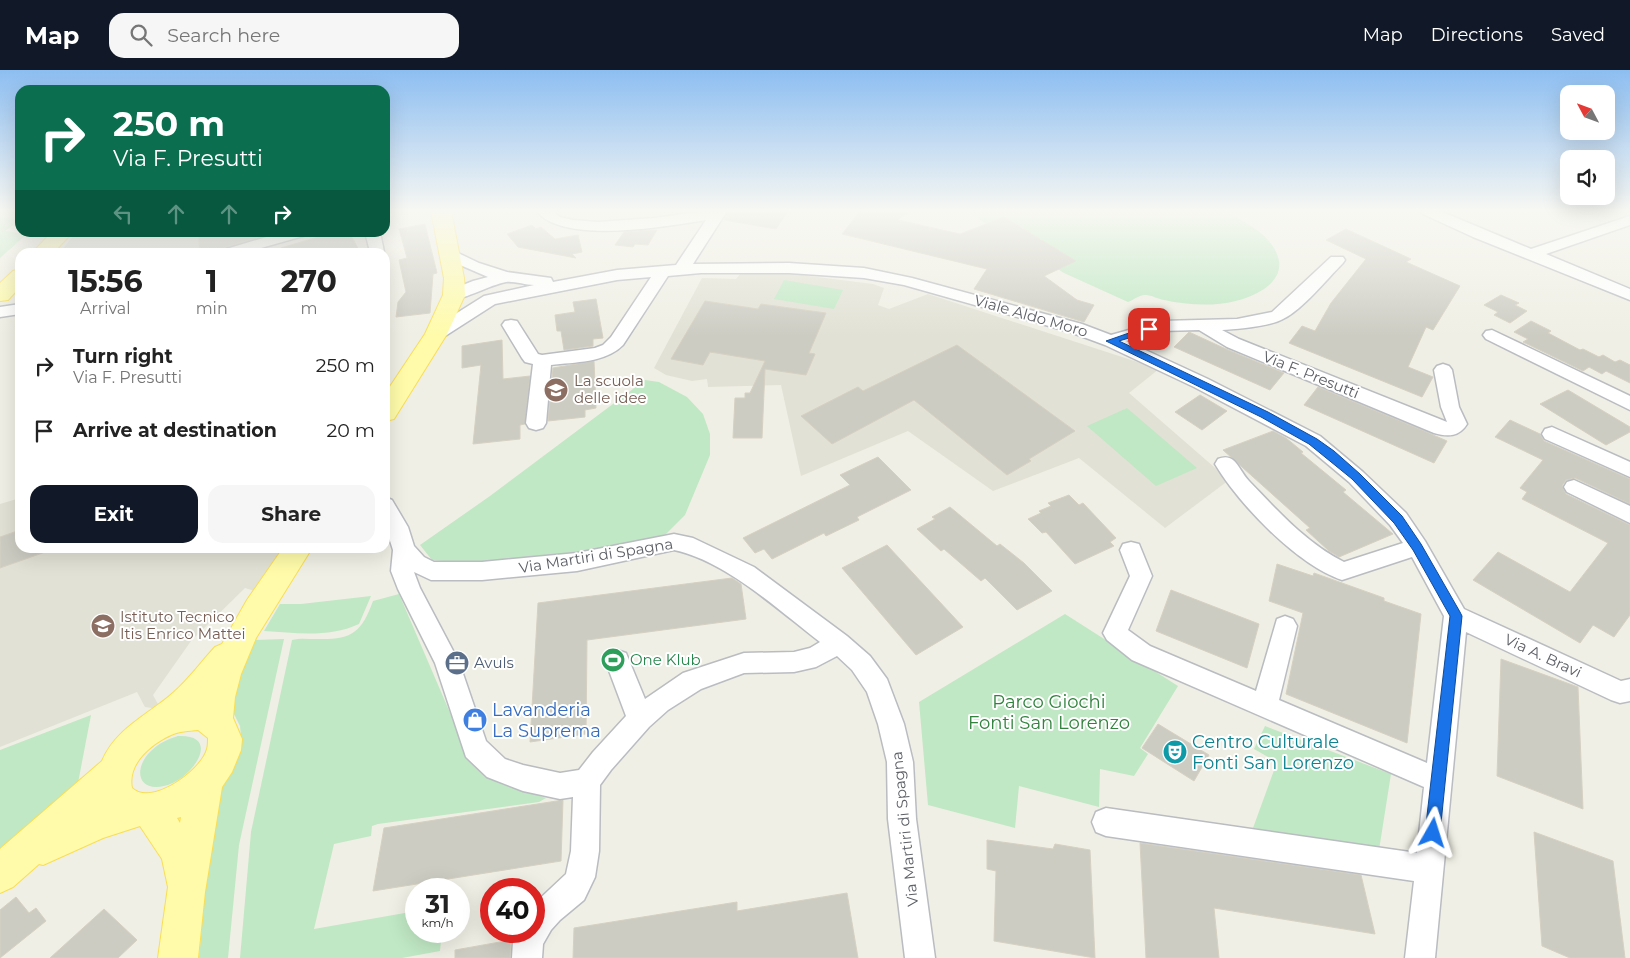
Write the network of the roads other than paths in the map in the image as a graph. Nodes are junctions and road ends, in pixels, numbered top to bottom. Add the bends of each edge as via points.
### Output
1 (687, 252) edge
2 (1527, 252) edge
3 (1536, 252) edge
4 (1531, 254) junction
5 (450, 255) joint
6 (1337, 260) dead end
7 (673, 269) junction
8 (504, 278) junction
9 (15, 280) edge
10 (578, 282) junction
11 (0, 295) edge
12 (454, 295) junction
13 (1630, 295) edge
14 (490, 300) junction
15 (15, 310) edge
16 (0, 312) edge
17 (1202, 324) junction
18 (511, 325) dead end
19 (436, 334) junction
20 (1492, 335) dead end
21 (1111, 341) junction
22 (542, 361) junction
23 (1443, 370) dead end
24 (1630, 404) edge
25 (390, 405) edge
26 (536, 423) dead end
27 (1552, 434) dead end
28 (1225, 464) dead end
29 (1630, 470) edge
30 (1574, 487) dead end
31 (390, 514) edge
32 (1630, 515) edge
33 (1417, 547) junction
34 (404, 550) junction
35 (1131, 550) dead end
36 (295, 553) edge
37 (1456, 616) junction
38 (1285, 626) dead end
39 (239, 638) junction
40 (840, 643) junction
41 (617, 660) dead end
42 (1627, 696) edge
43 (1265, 706) junction
44 (640, 719) junction
45 (216, 721) junction
46 (162, 723) junction
47 (115, 771) junction
48 (1438, 780) junction
49 (205, 782) junction
50 (587, 782) junction
51 (144, 809) junction
52 (1106, 822) dead end
53 (9, 867) edge
54 (1429, 869) junction
55 (186, 892) junction
56 (545, 914) edge
57 (528, 943) edge
58 (178, 958) edge
59 (527, 958) edge
60 (920, 958) edge
61 (1420, 958) edge

1 - 7 street
2 - 4 street
3 - 4 street
4 - 13 street
5 - 8 street, Viale Aldo Moro
5 - 12 main road
6 - 17 street via 1277,316 1237,324
7 - 10 street, Viale Aldo Moro
7 - 21 street, Viale Aldo Moro via 807,259 1042,317
7 - 22 street via 609,349
8 - 10 street, Viale Aldo Moro
8 - 12 street, Viale Aldo Moro
9 - 11 main road
10 - 14 street, Viale Aldo Moro
12 - 14 street, Viale Aldo Moro
12 - 19 main road
14 - 19 street, Viale Aldo Moro
15 - 16 street
17 - 21 street via 1162,326
17 - 23 street, Via F. Presutti via 1242,347 1440,428 1452,429 1457,424 1450,407
18 - 22 street via 532,358
19 - 25 main road
20 - 24 street
21 - 33 street, Viale Aldo Moro via 1313,441 1356,477 1398,520
22 - 26 street
27 - 29 street
28 - 33 street via 1236,481 1274,521 1316,558 1342,571
30 - 32 street
31 - 34 street
33 - 37 street, Viale Aldo Moro
34 - 40 street, Via Martiri di Spagna via 416,563 432,571 482,572 577,562 674,542 693,546 746,574
34 - 50 street via 402,571 447,662 475,748 496,768 523,778 560,786
35 - 43 street via 1141,576 1115,633 1140,653
36 - 39 main road
37 - 42 street, Via A. Bravi
37 - 48 street
38 - 43 street
39 - 45 main road via 217,700
39 - 46 main road via 187,701
40 - 44 street via 816,657 794,662 744,664 692,681
40 - 60 street, Via Martiri di Spagna via 878,687 891,724 900,762 903,828
41 - 44 street
43 - 48 street
44 - 50 street
45 - 46 main road via 198,715
45 - 49 main road via 225,734 226,742 220,762
46 - 47 main road via 132,744
47 - 51 main road via 113,782 120,800 128,806
47 - 53 main road
48 - 54 street
49 - 51 main road via 179,800
49 - 55 main road
50 - 56 street via 584,867 577,884
51 - 53 main road via 66,835
51 - 55 main road via 179,852
52 - 54 street
54 - 61 street
55 - 58 main road
57 - 59 street

